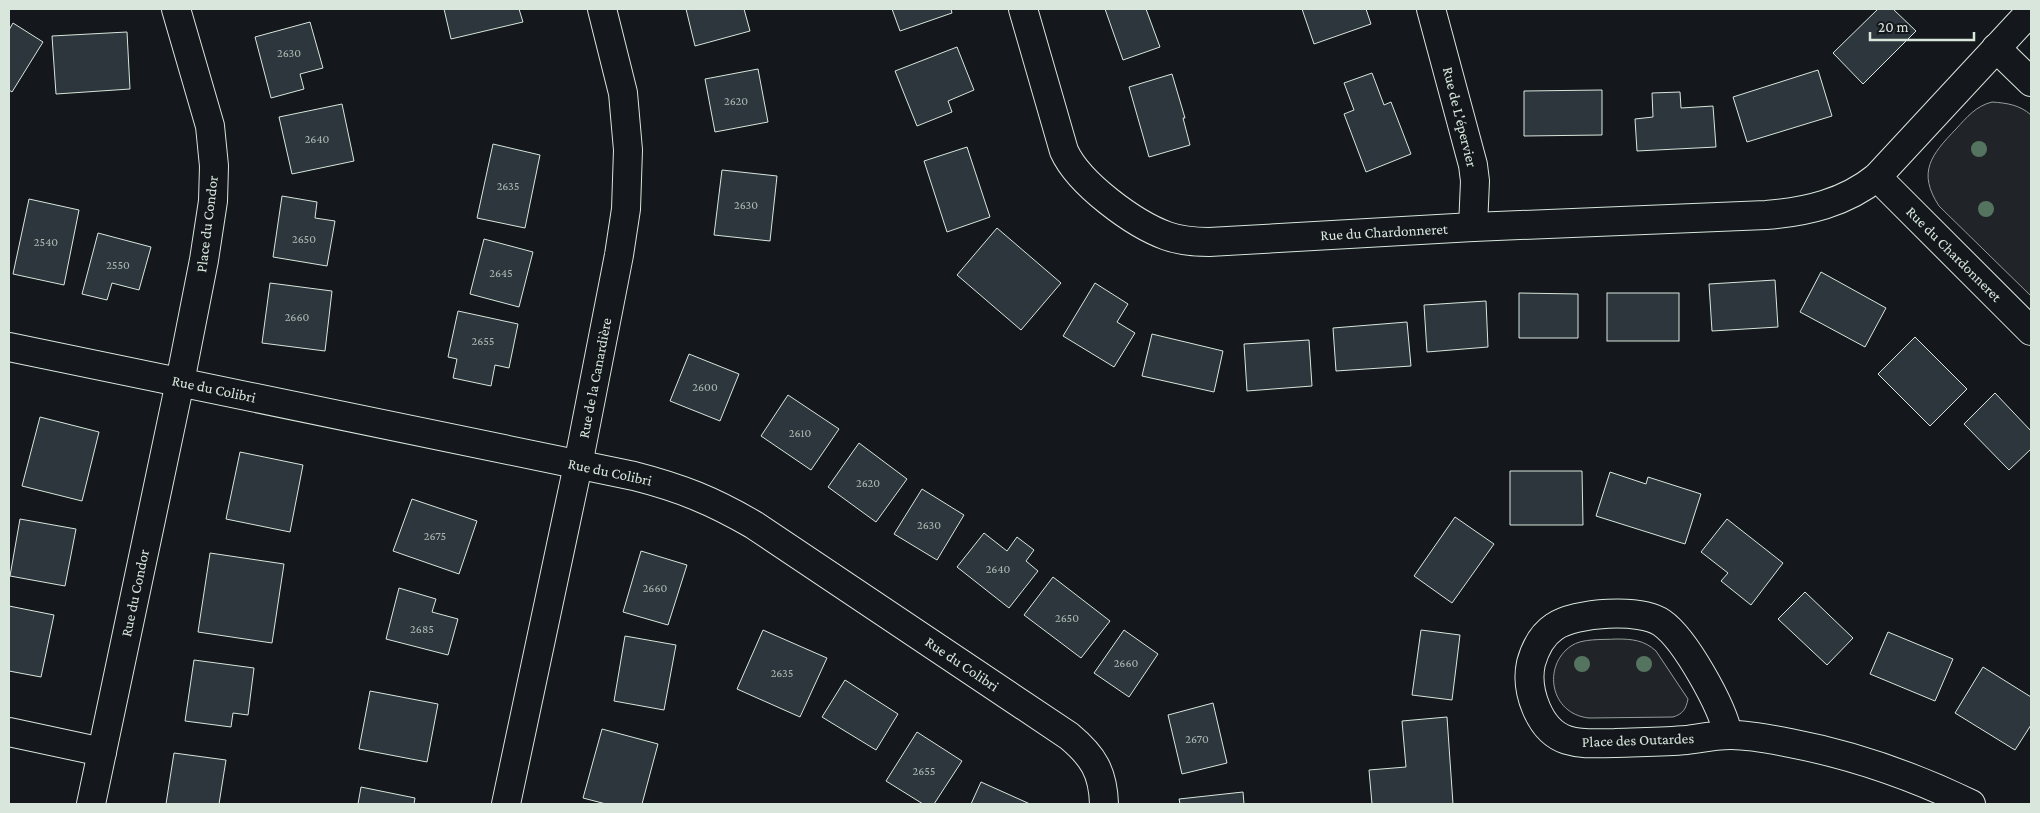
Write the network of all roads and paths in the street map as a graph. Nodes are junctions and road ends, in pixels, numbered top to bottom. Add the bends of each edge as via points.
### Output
1 (176, 9) edge
2 (602, 9) edge
3 (1023, 9) edge
4 (1431, 9) edge
5 (2031, 11) edge
6 (1996, 48) junction
7 (2031, 82) edge
8 (1877, 177) junction
9 (1473, 226) junction
10 (2031, 331) edge
11 (9, 347) edge
12 (180, 382) junction
13 (578, 465) junction
14 (9, 732) edge
15 (1728, 735) junction
16 (102, 752) junction
17 (91, 804) edge
18 (506, 804) edge
19 (1104, 804) edge
20 (1971, 804) edge

1 - 12 street, Place du Condor via 210,126 214,181 204,260
2 - 13 street, Rue de la Canardière via 623,93 628,190 620,255
3 - 9 street, Rue du Chardonneret via 1069,162 1089,185 1153,229 1179,239 1209,242
4 - 9 street, Rue de L'épervier via 1473,165
5 - 6 street, Rue du Chardonneret
6 - 7 street
6 - 8 street, Rue du Chardonneret
8 - 9 street, Rue du Chardonneret via 1839,200 1786,214
8 - 10 street, Rue du Chardonneret
11 - 12 street, Rue du Colibri
12 - 13 street, Rue du Colibri
12 - 16 street, Rue du Condor
13 - 18 street, Rue de la Canardière
13 - 19 street, Rue du Colibri via 681,489 754,525 1069,736 1096,765
14 - 16 street
15 - 15 street, Place des Outardes via 1722,713 1701,674 1669,629 1655,619 1637,614 1579,618 1556,625 1541,640 1531,664 1532,695 1540,717 1566,740 1593,744
15 - 20 street, Place des Outardes via 1831,751
16 - 17 street, Rue du Condor

